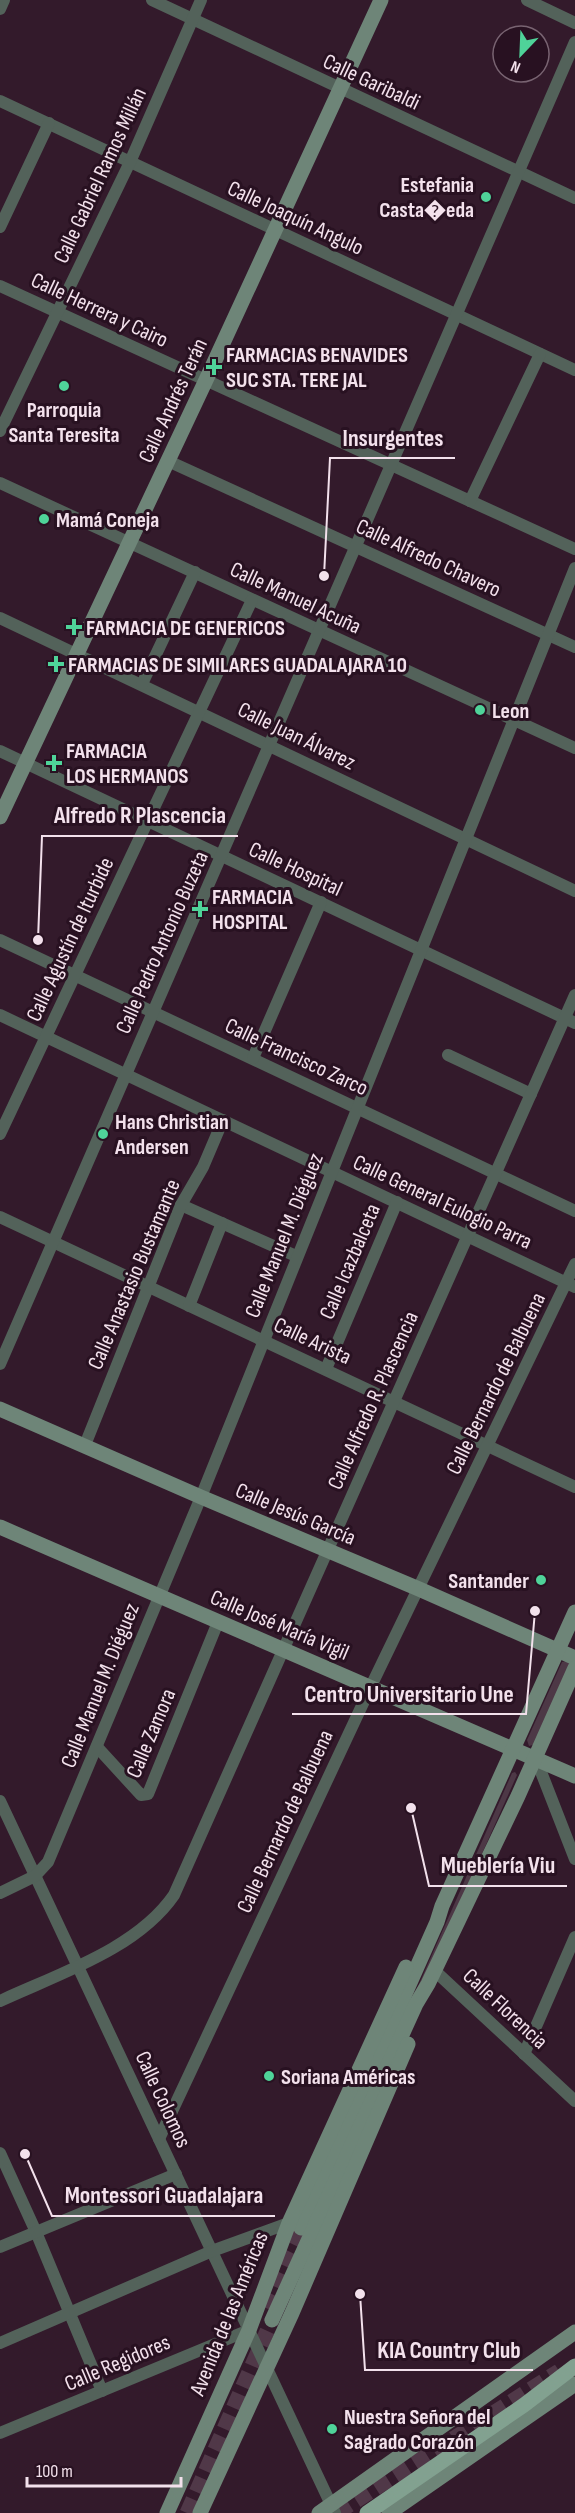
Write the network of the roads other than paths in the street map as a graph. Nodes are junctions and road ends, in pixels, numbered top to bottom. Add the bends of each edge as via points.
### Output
1 (4, 0) edge
2 (152, 0) edge
3 (201, 0) edge
4 (381, 0) edge
5 (527, 0) edge
6 (0, 9) edge
7 (193, 19) junction
8 (575, 23) edge
9 (575, 42) edge
10 (340, 90) junction
11 (0, 100) edge
12 (49, 123) junction
13 (130, 162) junction
14 (517, 172) junction
15 (575, 198) edge
16 (0, 227) edge
17 (276, 231) junction
18 (0, 286) edge
19 (59, 313) junction
20 (458, 315) junction
21 (540, 354) junction
22 (575, 370) edge
23 (206, 380) junction
24 (0, 431) edge
25 (168, 461) junction
26 (392, 466) junction
27 (0, 483) edge
28 (470, 501) junction
29 (130, 541) junction
30 (356, 547) junction
31 (575, 549) edge
32 (575, 568) edge
33 (195, 572) junction
34 (252, 600) junction
35 (0, 618) edge
36 (320, 631) junction
37 (547, 635) junction
38 (575, 647) edge
39 (77, 653) junction
40 (142, 684) junction
41 (200, 711) junction
42 (514, 720) junction
43 (270, 746) junction
44 (575, 748) edge
45 (0, 751) edge
46 (25, 763) junction
47 (0, 817) edge
48 (148, 820) junction
49 (465, 838) junction
50 (222, 857) junction
51 (575, 891) edge
52 (321, 902) junction
53 (0, 940) edge
54 (420, 950) junction
55 (75, 976) junction
56 (575, 995) edge
57 (154, 1012) junction
58 (0, 1015) edge
59 (570, 1021) edge
60 (46, 1037) junction
61 (448, 1055) dead end
62 (253, 1058) junction
63 (126, 1074) junction
64 (531, 1094) junction
65 (356, 1107) junction
66 (223, 1120) junction
67 (0, 1134) edge
68 (331, 1171) junction
69 (496, 1173) junction
70 (397, 1203) junction
71 (181, 1205) junction
72 (575, 1211) edge
73 (0, 1217) edge
74 (222, 1223) junction
75 (468, 1236) junction
76 (52, 1242) junction
77 (296, 1256) junction
78 (575, 1264) edge
79 (571, 1285) edge
80 (147, 1288) junction
81 (189, 1306) junction
82 (264, 1339) junction
83 (0, 1364) edge
84 (326, 1369) junction
85 (394, 1402) junction
86 (0, 1409) edge
87 (85, 1445) junction
88 (487, 1447) junction
89 (575, 1486) edge
90 (201, 1497) junction
91 (0, 1527) edge
92 (328, 1551) junction
93 (419, 1589) junction
94 (158, 1596) junction
95 (575, 1612) edge
96 (218, 1622) junction
97 (282, 1649) junction
98 (558, 1650) junction
99 (575, 1658) edge
100 (575, 1668) edge
101 (370, 1688) junction
102 (98, 1748) junction
103 (514, 1750) junction
104 (536, 1759) junction
105 (575, 1776) edge
106 (0, 1801) edge
107 (575, 1859) edge
108 (35, 1876) junction
109 (0, 1893) edge
110 (575, 1937) edge
111 (77, 1965) junction
112 (432, 1978) junction
113 (0, 2001) edge
114 (524, 2054) junction
115 (575, 2101) edge
116 (159, 2139) junction
117 (0, 2153) edge
118 (176, 2174) junction
119 (295, 2226) junction
120 (36, 2232) junction
121 (0, 2247) edge
122 (212, 2251) junction
123 (70, 2313) junction
124 (272, 2320) tunnel mouth
125 (249, 2330) junction
126 (575, 2332) edge
127 (0, 2343) edge
128 (266, 2366) junction
129 (575, 2366) edge
130 (575, 2384) edge
131 (102, 2391) junction
132 (0, 2433) edge
133 (328, 2510) edge
134 (167, 2513) edge
135 (200, 2513) edge
136 (367, 2513) edge
137 (389, 2513) edge

1 - 6 street
2 - 7 street, Calle Garibaldi
3 - 7 street, Calle Gabriel Ramos Millán
4 - 10 main road, Calle Andrés Terán
5 - 8 street
7 - 10 street, Calle Garibaldi
7 - 13 street, Calle Gabriel Ramos Millán
9 - 14 street, Calle Pedro Antonio Buzeta
10 - 14 street, Calle Garibaldi
10 - 17 main road, Calle Andrés Terán
11 - 12 street, Calle Joaquín Angulo
12 - 13 street, Calle Joaquín Angulo
12 - 16 street
13 - 17 street, Calle Joaquín Angulo
13 - 19 street, Calle Gabriel Ramos Millán
14 - 15 street, Calle Garibaldi
14 - 20 street, Calle Pedro Antonio Buzeta
17 - 20 street, Calle Joaquín Angulo
17 - 23 main road, Calle Andrés Terán
18 - 19 street, Calle Herrera y Cairo
19 - 23 street, Calle Herrera y Cairo
19 - 24 street, Calle Gabriel Ramos Millán
20 - 21 street, Calle Joaquín Angulo
20 - 26 street, Calle Pedro Antonio Buzeta
21 - 22 street, Calle Joaquín Angulo
21 - 28 street
23 - 25 main road, Calle Andrés Terán
23 - 26 street, Calle Herrera y Cairo
25 - 29 main road, Calle Andrés Terán
25 - 30 street, Calle Alfredo Chavero
26 - 28 street, Calle Herrera y Cairo
26 - 30 street, Calle Pedro Antonio Buzeta
27 - 29 street, Calle Manuel Acuña
28 - 31 street, Calle Herrera y Cairo
29 - 33 street, Calle Manuel Acuña
29 - 39 main road, Calle Andrés Terán
30 - 36 street, Calle Pedro Antonio Buzeta
30 - 37 street, Calle Alfredo Chavero
32 - 37 street, Calle Manuel M. Diéguez
33 - 34 street, Calle Manuel Acuña
33 - 40 street
34 - 36 street, Calle Manuel Acuña
34 - 41 street, Calle Agustín de Iturbide
35 - 39 street, Calle Juan Álvarez
36 - 42 street, Calle Manuel Acuña
36 - 43 street, Calle Pedro Antonio Buzeta
37 - 38 street, Calle Alfredo Chavero
37 - 42 street, Calle Manuel M. Diéguez
39 - 40 street, Calle Juan Álvarez
39 - 46 main road, Calle Andrés Terán
40 - 41 street, Calle Juan Álvarez
41 - 43 street, Calle Juan Álvarez
41 - 48 street, Calle Agustín de Iturbide
42 - 44 street, Calle Manuel Acuña
42 - 49 street, Calle Manuel M. Diéguez
43 - 49 street, Calle Juan Álvarez
43 - 50 street, Calle Pedro Antonio Buzeta
45 - 46 street, Calle Hospital
46 - 47 main road, Calle Andrés Terán
46 - 48 street, Calle Hospital
48 - 50 street, Calle Hospital
48 - 55 street, Calle Agustín de Iturbide
49 - 51 street, Calle Juan Álvarez
49 - 54 street, Calle Manuel M. Diéguez
50 - 52 street, Calle Hospital
50 - 57 street, Calle Pedro Antonio Buzeta
52 - 54 street, Calle Hospital
52 - 62 street
53 - 55 street, Calle Francisco Zarco
54 - 59 street, Calle Hospital
54 - 65 street, Calle Manuel M. Diéguez
55 - 57 street, Calle Francisco Zarco
55 - 60 street, Calle Agustín de Iturbide
56 - 59 street, Calle Alfredo R. Plascencia
57 - 62 street, Calle Francisco Zarco
57 - 63 street, Calle Pedro Antonio Buzeta
58 - 60 street, Calle General Eulogio Parra
59 - 64 street, Calle Alfredo R. Plascencia
60 - 63 street, Calle General Eulogio Parra
60 - 67 street, Calle Agustín de Iturbide
61 - 64 street
62 - 65 street, Calle Francisco Zarco
63 - 66 street, Calle General Eulogio Parra
63 - 76 street, Calle Pedro Antonio Buzeta
64 - 69 street, Calle Alfredo R. Plascencia
65 - 68 street, Calle Manuel M. Diéguez
65 - 69 street, Calle Francisco Zarco
66 - 68 street, Calle General Eulogio Parra
66 - 71 street, Calle Anastasio Bustamante
68 - 70 street, Calle General Eulogio Parra
68 - 77 street, Calle Manuel M. Diéguez
69 - 72 street, Calle Francisco Zarco
69 - 75 street, Calle Alfredo R. Plascencia
70 - 75 street, Calle General Eulogio Parra
70 - 84 street, Calle Icazbalceta
71 - 74 street
71 - 80 street, Calle Anastasio Bustamante
73 - 76 street, Calle Arista
74 - 77 street
74 - 81 street
75 - 79 street, Calle General Eulogio Parra
75 - 85 street, Calle Alfredo R. Plascencia
76 - 80 street, Calle Arista
76 - 83 street, Calle Pedro Antonio Buzeta
77 - 82 street, Calle Manuel M. Diéguez
78 - 79 street, Calle Bernardo de Balbuena
79 - 88 street, Calle Bernardo de Balbuena
80 - 81 street, Calle Arista
80 - 87 street, Calle Anastasio Bustamante
81 - 82 street, Calle Arista
82 - 84 street, Calle Arista
82 - 90 street, Calle Manuel M. Diéguez
84 - 85 street, Calle Arista
85 - 88 street, Calle Arista
85 - 92 street, Calle Alfredo R. Plascencia
86 - 87 main road, Calle Jesús García
87 - 90 main road, Calle Jesús García
88 - 89 street, Calle Arista
88 - 93 street, Calle Bernardo de Balbuena
90 - 92 main road, Calle Jesús García
90 - 94 street, Calle Manuel M. Diéguez
91 - 94 main road, Calle José María Vigil
92 - 93 main road, Calle Jesús García
92 - 97 street, Calle Alfredo R. Plascencia
93 - 98 main road, Calle Jesús García
93 - 101 street, Calle Bernardo de Balbuena
94 - 96 main road, Calle José María Vigil
94 - 102 street, Calle Manuel M. Diéguez
95 - 98 main road, Avenida de las Américas
96 - 97 main road, Calle José María Vigil
96 - 102 street, Calle Zamora via 148,1794 141,1796
97 - 101 main road, Calle José María Vigil
97 - 111 street, Calle Alfredo R. Plascencia via 174,1895 143,1929
98 - 99 main road, Calle Jesús García
98 - 103 main road, Avenida de las Américas
100 - 104 main road, Avenida de las Américas
101 - 103 main road, Calle José María Vigil
101 - 116 street, Calle Bernardo de Balbuena
102 - 108 street, Calle Manuel M. Diéguez via 48,1862
103 - 104 main road, Calle José María Vigil
103 - 119 main road, Avenida de las Américas via 442,1906 429,1917
104 - 105 main road, Calle José María Vigil
104 - 107 street
104 - 112 main road, Avenida de las Américas
106 - 108 street, Calle Colomos
108 - 109 street, Calle Manuel M. Diéguez
108 - 111 street, Calle Colomos
110 - 114 street
111 - 113 street, Calle Alfredo R. Plascencia
111 - 116 street, Calle Colomos
112 - 114 street, Calle Florencia
112 - 124 main road, Avenida de las Américas via 416,2004
112 - 128 main road, Avenida de las Américas via 392,2085
114 - 115 street, Calle Florencia
116 - 118 street, Calle Colomos
117 - 120 street
118 - 120 street
118 - 122 street, Calle Colomos
119 - 122 street
119 - 125 main road, Avenida de las Américas
120 - 121 street
120 - 123 street
122 - 123 street
122 - 125 street, Calle Colomos
123 - 127 street
123 - 131 street
125 - 128 street, Calle Colomos
125 - 131 street, Calle Regidores
125 - 134 main road, Avenida de las Américas
126 - 133 main road
128 - 133 street, Calle Colomos
128 - 135 main road, Avenida de las Américas
129 - 136 main road
130 - 137 main road
131 - 132 street, Calle Regidores

